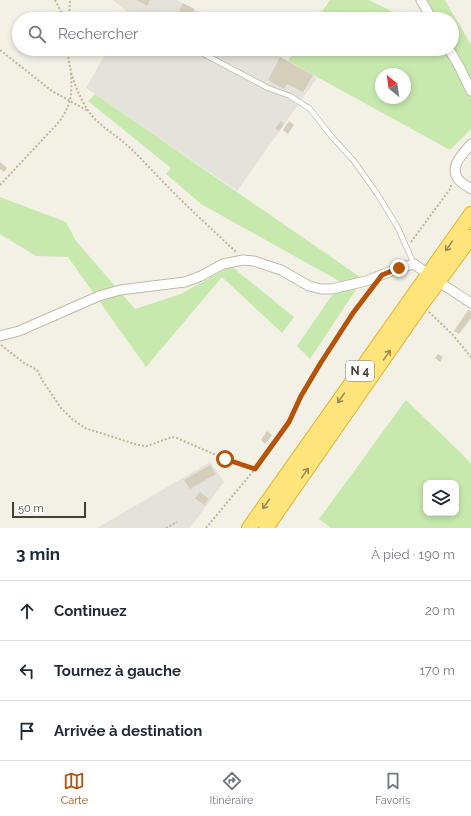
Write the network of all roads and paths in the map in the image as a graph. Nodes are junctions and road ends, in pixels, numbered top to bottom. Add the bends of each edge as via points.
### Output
1 (55, 0) edge
2 (70, 0) edge
3 (421, 0) edge
4 (61, 12) edge
5 (69, 12) edge
6 (428, 12) edge
7 (0, 50) edge
8 (68, 56) edge
9 (208, 56) edge
10 (453, 56) edge
11 (70, 70) junction
12 (471, 91) edge
13 (70, 102) junction
14 (89, 111) junction
15 (471, 144) edge
16 (455, 171) junction
17 (0, 185) edge
18 (471, 189) edge
19 (471, 214) edge
20 (471, 237) edge
21 (406, 247) junction
22 (243, 260) junction
23 (414, 264) junction
24 (382, 275) junction
25 (434, 278) junction
26 (421, 304) junction
27 (471, 304) edge
28 (0, 336) edge
29 (0, 345) edge
30 (471, 357) edge
31 (255, 469) junction
32 (177, 522) dead end
33 (166, 528) edge
34 (206, 528) edge
35 (249, 528) edge
36 (266, 528) edge

1 - 4 path
2 - 5 path
3 - 6 street
7 - 13 path via 52,92
8 - 11 path
9 - 21 lane via 268,88 290,96 310,109 354,161 378,195
10 - 12 street
11 - 13 path
11 - 14 path
13 - 14 path
13 - 17 path via 59,122
14 - 22 path via 128,145
15 - 16 street via 457,162
16 - 18 street via 459,180
16 - 21 path via 450,189
19 -> 25 highway, N 4
20 - 25 highway, N 4
21 - 23 lane
22 - 24 street via 281,270 309,286 321,289 332,289
22 - 28 street via 223,264 185,282 120,290 100,296 18,331
23 - 24 street
23 - 25 street
24 - 31 path via 349,319 301,396 289,422
25 - 26 highway, N 4
25 - 27 street
25 -> 35 highway, N 4
26 - 30 path
36 -> 26 highway, N 4
29 - 31 path via 37,370 61,408 85,428 147,446 177,438
31 - 34 path
32 - 33 path

